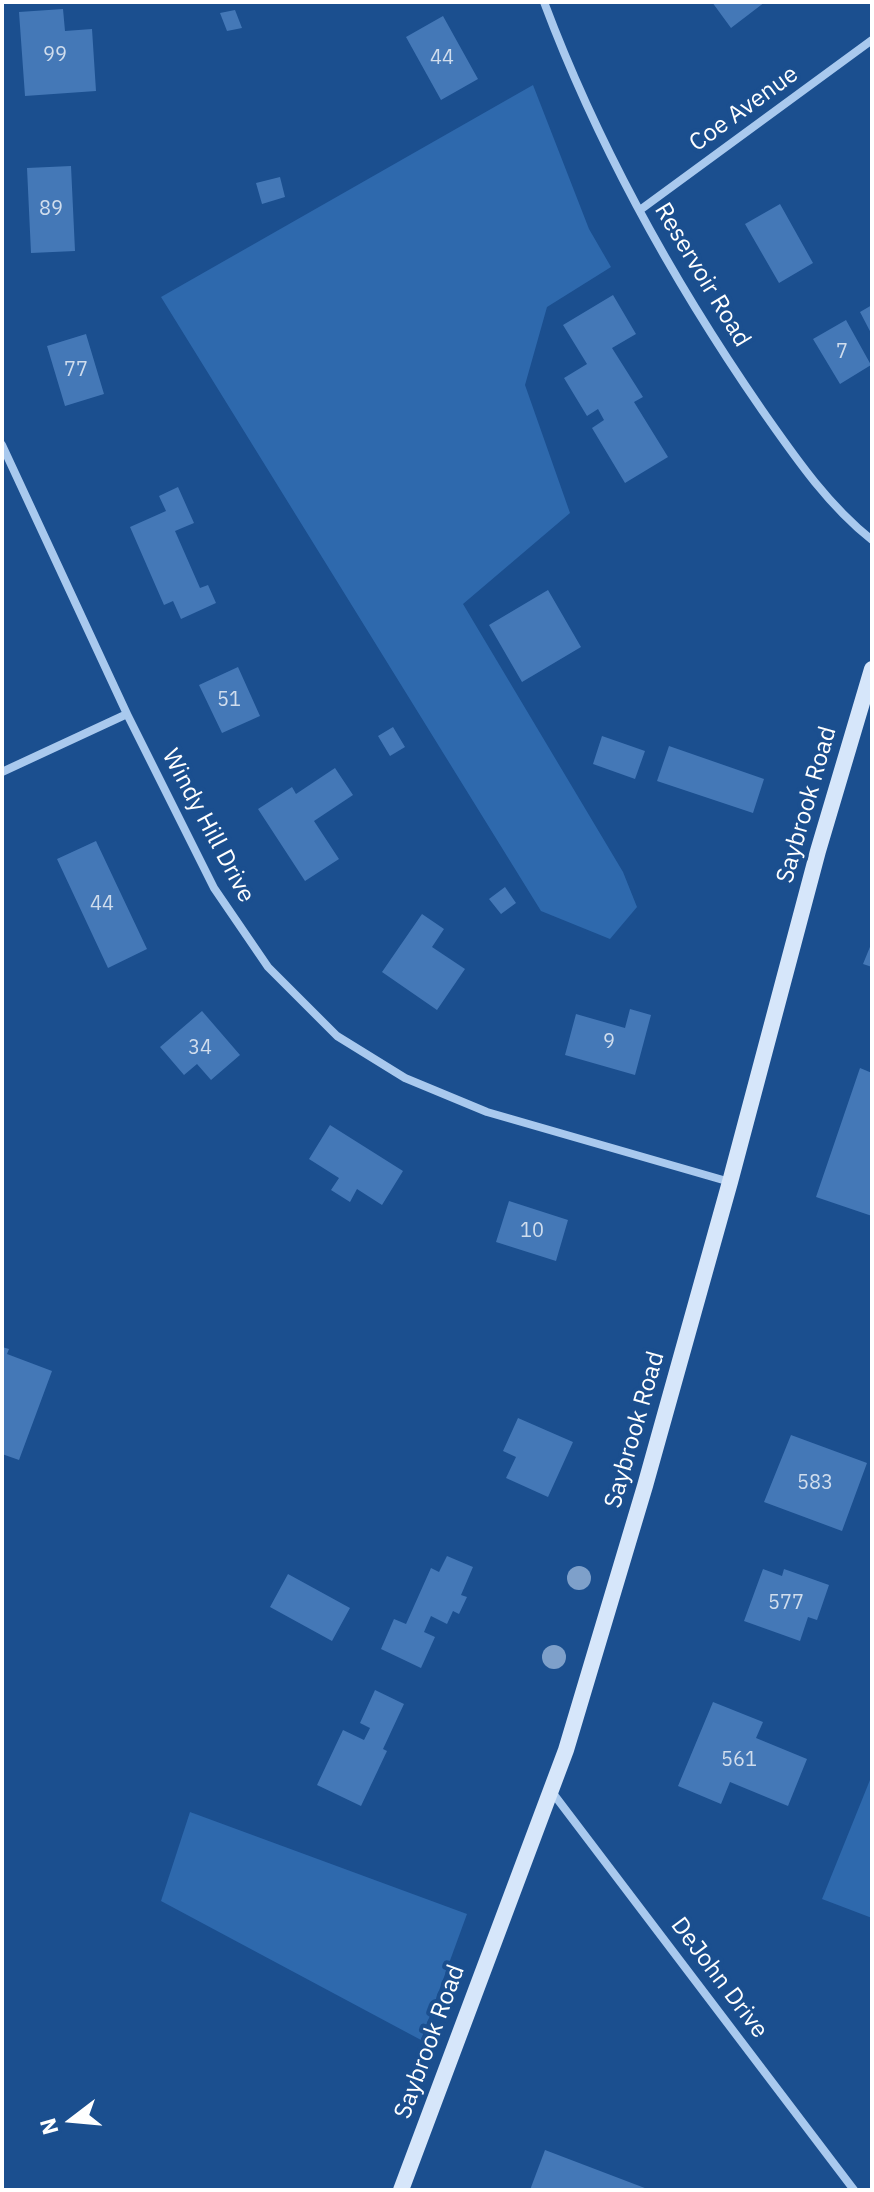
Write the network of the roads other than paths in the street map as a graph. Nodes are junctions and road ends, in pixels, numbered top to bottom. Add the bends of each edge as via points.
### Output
1 (544, 2) edge
2 (872, 40) edge
3 (640, 210) junction
4 (2, 445) edge
5 (872, 540) edge
6 (872, 669) edge
7 (127, 714) junction
8 (2, 772) edge
9 (730, 1182) junction
10 (551, 1791) junction
11 (401, 2190) edge
12 (854, 2190) edge

1 - 3 street, Reservoir Road
2 - 3 street, Coe Avenue
3 - 5 street, Reservoir Road via 764,412 831,503
4 - 7 street, Windy Hill Drive
6 - 9 main road, Saybrook Road
7 - 8 street
7 - 9 street, Windy Hill Drive via 214,888 268,967 337,1036 405,1078 487,1112
9 - 10 main road, Saybrook Road via 616,1585
10 - 11 main road, Saybrook Road
10 - 12 street, DeJohn Drive

